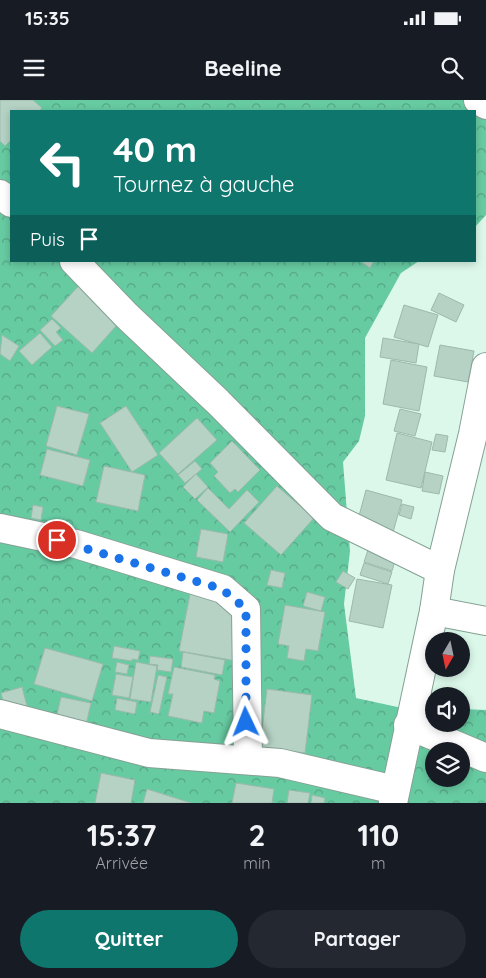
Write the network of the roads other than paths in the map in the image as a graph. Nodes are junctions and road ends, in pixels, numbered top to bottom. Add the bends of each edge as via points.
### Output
1 (478, 100) edge
2 (486, 105) edge
3 (0, 194) edge
4 (10, 203) edge
5 (75, 262) edge
6 (486, 367) edge
7 (0, 528) edge
8 (440, 570) junction
9 (434, 611) junction
10 (486, 621) edge
11 (0, 714) edge
12 (408, 725) junction
13 (486, 758) edge
14 (248, 760) junction
15 (394, 796) edge

1 - 2 street
3 - 4 street
5 - 8 street via 332,517
6 - 8 street
7 - 14 street via 76,544 222,589 246,609
8 - 9 street
9 - 10 street
9 - 12 street
11 - 14 street via 148,753
12 - 13 street
12 - 15 street
14 - 15 street via 280,763

